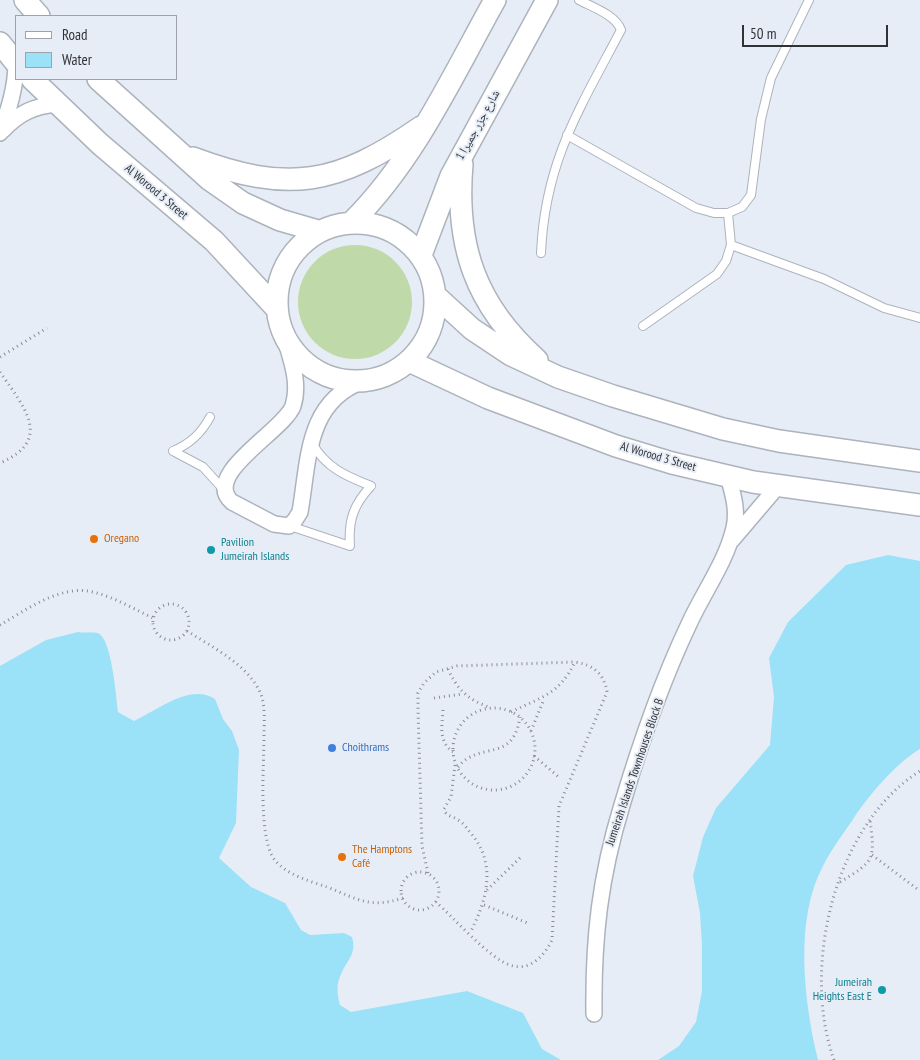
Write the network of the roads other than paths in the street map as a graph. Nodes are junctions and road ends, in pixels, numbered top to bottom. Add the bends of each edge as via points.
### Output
1 (25, 0) edge
2 (495, 0) edge
3 (547, 0) edge
4 (579, 0) edge
5 (809, 0) edge
6 (38, 15) edge
7 (0, 43) edge
8 (15, 61) edge
9 (16, 80) edge
10 (33, 80) edge
11 (99, 80) edge
12 (57, 104) junction
13 (425, 124) junction
14 (0, 133) edge
15 (566, 134) junction
16 (464, 151) junction
17 (180, 154) junction
18 (728, 213) junction
19 (352, 222) junction
20 (318, 231) junction
21 (731, 245) junction
22 (541, 253) dead end
23 (420, 255) junction
24 (437, 297) junction
25 (277, 309) junction
26 (920, 318) edge
27 (643, 326) dead end
28 (282, 331) junction
29 (409, 361) junction
30 (554, 375) junction
31 (364, 382) junction
32 (210, 417) dead end
33 (312, 443) junction
34 (920, 461) edge
35 (728, 476) junction
36 (778, 486) junction
37 (224, 490) junction
38 (914, 502) edge
39 (289, 526) junction
40 (730, 543) junction
41 (594, 1014) dead end

1 - 6 street
2 - 13 street
3 - 16 street, شارع جزر جميرا 1
4 - 15 lane via 614,19 621,30
5 - 18 lane via 771,78 761,119 751,195 742,207
7 - 8 street
9 - 14 street
10 - 12 street, Al Worood 3 Street
11 - 17 street
12 - 14 street via 27,110
12 - 25 street, Al Worood 3 Street via 214,241
13 - 17 street via 363,163 309,178 252,177
13 - 19 street via 393,176
15 - 18 lane via 696,208
15 - 22 lane via 550,180
16 - 23 street, شارع جزر جميرا 1 via 439,202
16 - 30 street via 460,218 474,274 502,324
17 - 20 street via 243,202 280,220
18 - 21 lane
19 - 20 street
19 - 23 street via 378,225 402,236
20 - 25 street via 300,245 286,264 278,285
21 - 26 lane via 824,279 884,308
21 - 27 lane via 717,274
23 - 24 street
24 - 29 street via 433,322 424,344
24 - 30 street via 472,329 511,355
25 - 28 street
28 - 31 street via 296,353 315,370 338,379
28 - 37 street via 295,376 293,406 285,420 232,470
29 - 31 street via 388,375
29 - 35 street, Al Worood 3 Street via 488,398 616,446
30 - 34 street via 667,414 723,429 836,451
31 - 33 street via 338,394 327,405
32 - 37 lane via 191,442 173,451 203,467
33 - 39 street via 300,512
33 - 39 lane via 331,467 371,486 352,512 348,529 350,546
35 - 36 street, Al Worood 3 Street
35 - 40 street, Jumeirah Islands Townhouses Block B via 736,510
36 - 38 street, Al Worood 3 Street
36 - 40 street, Jumeirah Islands Townhouses Block B
37 - 39 street via 232,502 274,524
40 - 41 street, Jumeirah Islands Townhouses Block B via 688,626 652,716 607,855 593,960

